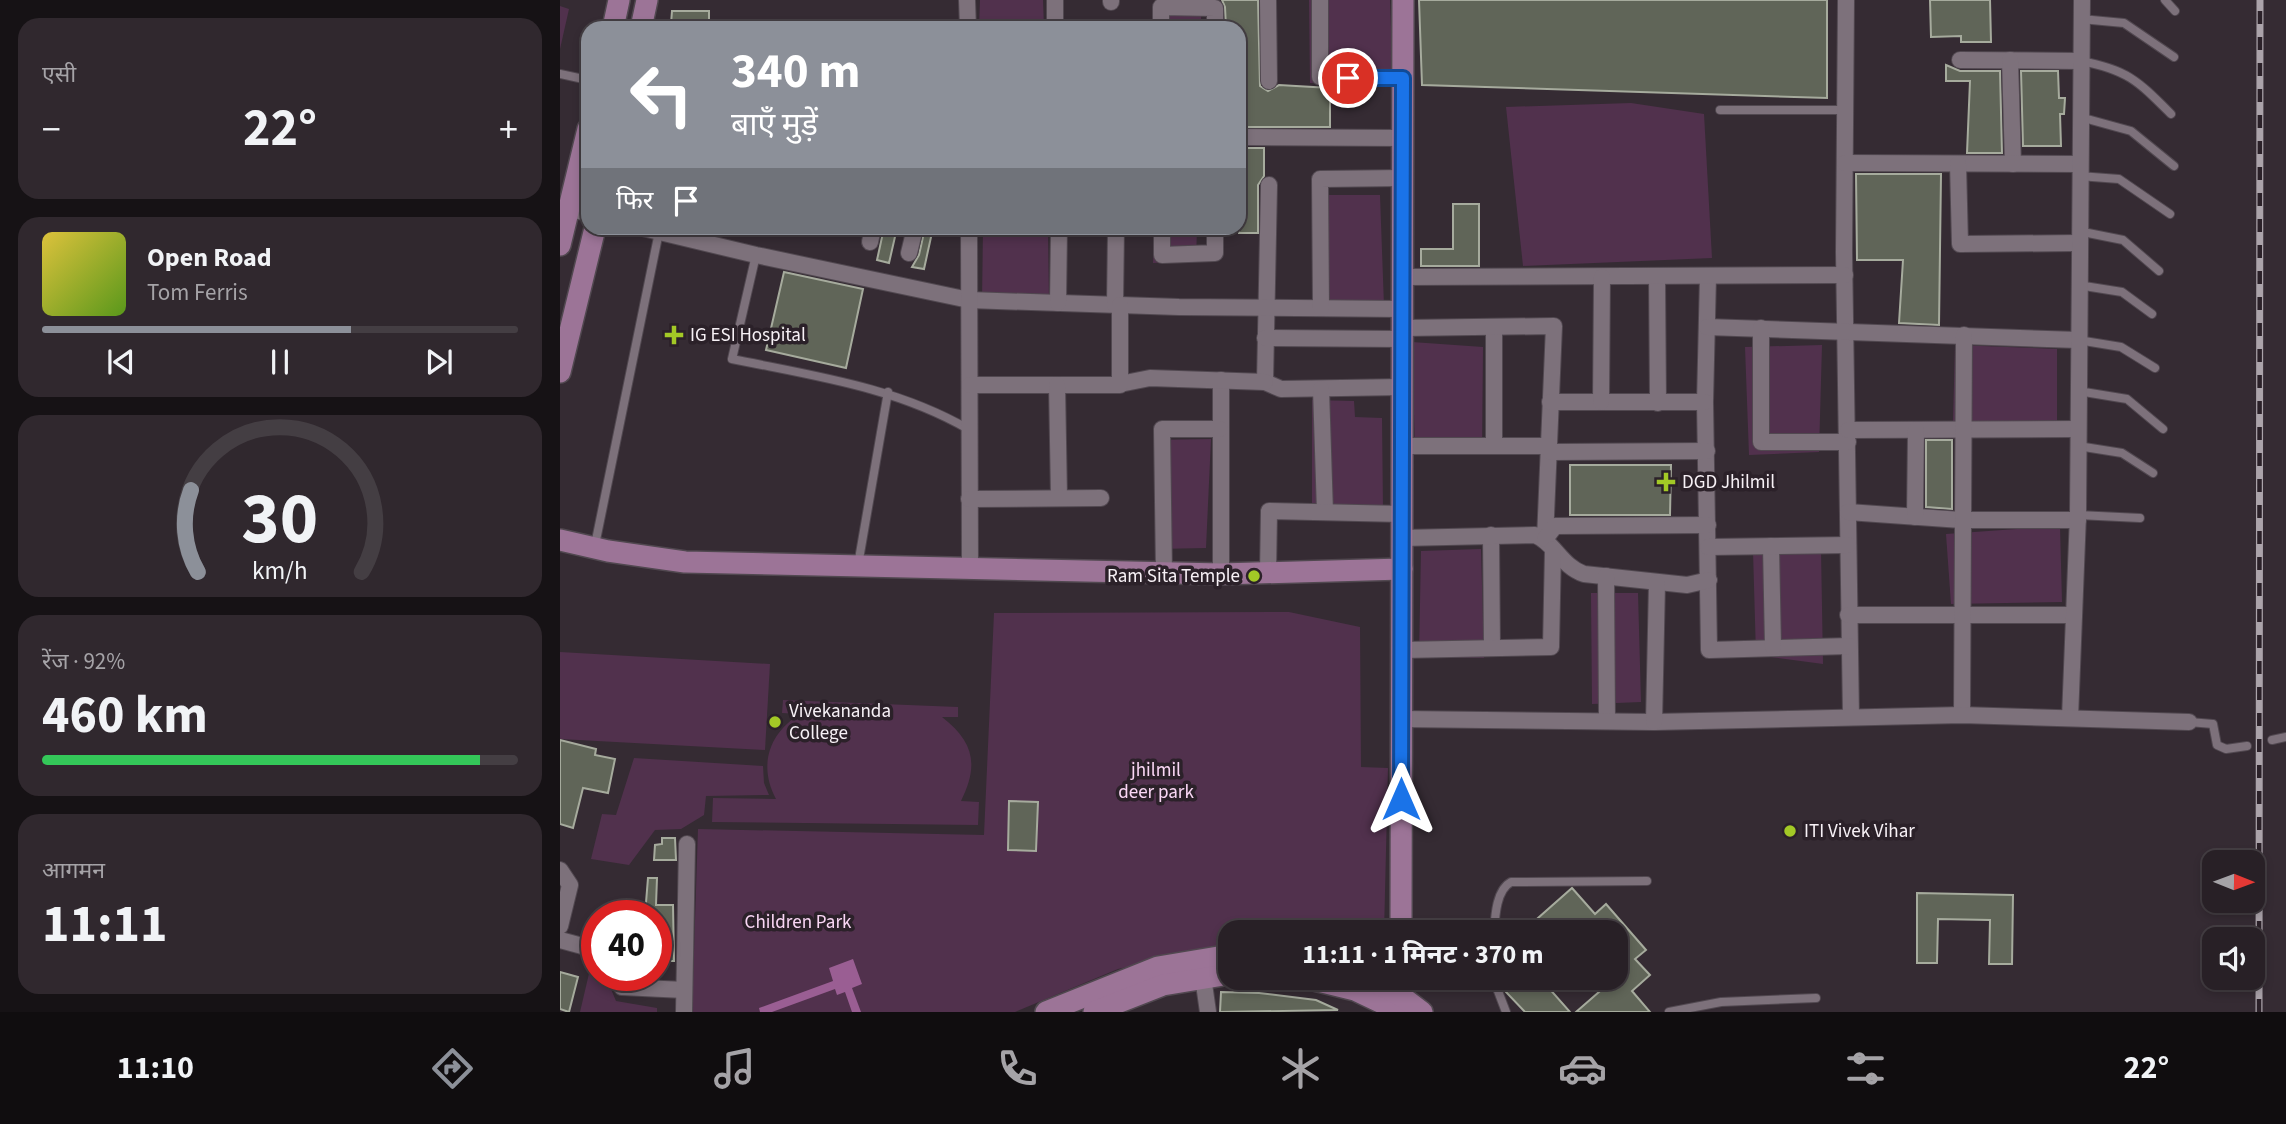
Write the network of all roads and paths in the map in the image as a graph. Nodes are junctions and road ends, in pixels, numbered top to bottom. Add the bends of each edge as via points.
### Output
1 (619, 0) edge
2 (647, 0) edge
3 (967, 0) edge
4 (1055, 0) edge
5 (1268, 0) edge
6 (1320, 0) edge
7 (1403, 0) edge
8 (1846, 0) edge
9 (2082, 0) edge
10 (2165, 0) edge
11 (2175, 11) dead end
12 (2081, 19) junction
13 (614, 21) edge
14 (642, 21) edge
15 (968, 21) edge
16 (1055, 21) edge
17 (1161, 21) edge
18 (1215, 21) edge
19 (2174, 57) dead end
20 (1960, 60) dead end
21 (2010, 60) junction
22 (2081, 61) junction
23 (560, 74) edge
24 (581, 78) edge
25 (1403, 78) junction
26 (1269, 81) dead end
27 (1720, 110) dead end
28 (1845, 110) junction
29 (2171, 114) dead end
30 (2080, 117) junction
31 (1246, 137) edge
32 (1403, 138) junction
33 (1845, 163) junction
34 (1958, 164) junction
35 (2013, 164) junction
36 (2175, 166) dead end
37 (2079, 170) junction
38 (1403, 178) junction
39 (581, 186) edge
40 (1269, 186) dead end
41 (578, 211) edge
42 (2170, 214) dead end
43 (593, 235) edge
44 (650, 235) edge
45 (671, 235) edge
46 (913, 235) edge
47 (969, 235) edge
48 (1059, 235) edge
49 (1116, 235) edge
50 (1162, 235) edge
51 (1215, 235) edge
52 (2078, 237) junction
53 (560, 244) edge
54 (909, 253) dead end
55 (756, 256) junction
56 (2159, 271) dead end
57 (1845, 275) junction
58 (1657, 276) junction
59 (1708, 276) junction
60 (1402, 277) junction
61 (1602, 277) junction
62 (2078, 285) junction
63 (969, 300) junction
64 (1058, 303) junction
65 (1118, 305) junction
66 (1265, 307) junction
67 (1321, 308) junction
68 (2152, 314) dead end
69 (1402, 325) junction
70 (1494, 327) junction
71 (1707, 327) junction
72 (1760, 328) junction
73 (1846, 330) junction
74 (1964, 335) junction
75 (1265, 338) junction
76 (2078, 340) junction
77 (2155, 368) dead end
78 (560, 372) edge
79 (1221, 380) junction
80 (1265, 382) junction
81 (1120, 384) junction
82 (1057, 385) junction
83 (970, 386) junction
84 (1402, 387) junction
85 (1321, 389) junction
86 (888, 391) junction
87 (2078, 391) junction
88 (1550, 402) junction
89 (1601, 402) junction
90 (1705, 402) junction
91 (1658, 403) junction
92 (968, 429) junction
93 (1220, 429) junction
94 (2163, 429) dead end
95 (1916, 430) junction
96 (1961, 430) junction
97 (1848, 436) junction
98 (2078, 438) junction
99 (1494, 445) junction
100 (1402, 446) junction
101 (1548, 446) junction
102 (1707, 451) junction
103 (2153, 473) dead end
104 (1059, 498) junction
105 (1101, 498) dead end
106 (969, 499) junction
107 (1325, 512) junction
108 (1848, 512) junction
109 (1402, 514) junction
110 (1915, 517) junction
111 (2078, 517) junction
112 (2140, 518) dead end
113 (1961, 520) junction
114 (1708, 525) junction
115 (1491, 535) junction
116 (1402, 538) junction
117 (560, 540) edge
118 (1549, 544) junction
119 (1848, 545) junction
120 (1771, 546) junction
121 (1708, 547) junction
122 (594, 548) junction
123 (858, 566) junction
124 (1402, 569) junction
125 (970, 570) junction
126 (1164, 573) junction
127 (1268, 573) junction
128 (1222, 574) junction
129 (1606, 576) junction
130 (1709, 580) junction
131 (1657, 583) junction
132 (1848, 615) junction
133 (2074, 615) junction
134 (1963, 617) junction
135 (1849, 646) junction
136 (1492, 647) junction
137 (1773, 647) junction
138 (1402, 650) junction
139 (1962, 715) junction
140 (1851, 717) junction
141 (2070, 718) junction
142 (1402, 719) junction
143 (1606, 721) junction
144 (1654, 722) junction
145 (2189, 722) joint
146 (2286, 737) edge
147 (2272, 740) dead end
148 (2247, 746) dead end
149 (687, 844) dead end
150 (560, 870) edge
151 (1647, 881) dead end
152 (1401, 920) edge
153 (1496, 920) edge
154 (560, 926) edge
155 (560, 940) edge
156 (581, 946) edge
157 (1218, 955) edge
158 (1218, 975) edge
159 (1203, 977) junction
160 (672, 989) edge
161 (684, 990) junction
162 (1355, 990) edge
163 (1498, 990) edge
164 (1816, 998) dead end
165 (1400, 999) edge
166 (1138, 1004) edge
167 (684, 1012) edge
168 (1046, 1012) edge
169 (1094, 1012) edge
170 (1208, 1012) edge
171 (1422, 1012) edge
172 (1506, 1012) edge
173 (1669, 1012) edge

1 - 13 street
2 - 14 street
3 - 15 street
4 - 16 street
5 - 26 street
6 - 25 street via 1320,77
7 - 25 street
8 - 28 street
9 - 12 street
10 - 11 lane
12 - 19 lane via 2124,23
12 - 22 street
17 - 18 street via 1161,7 1215,8
20 - 21 street
21 - 22 street
21 - 35 street
22 - 29 lane via 2125,73
22 - 30 street
23 - 24 lane
25 - 32 street
27 - 28 lane
28 - 33 street
30 - 36 lane via 2131,131
30 - 37 street
31 - 32 street
32 - 38 street
33 - 34 street
33 - 57 street
34 - 35 street
34 - 52 street via 1960,244
35 - 37 street
37 - 42 lane via 2119,179
37 - 52 street
38 - 60 street
38 - 67 street via 1320,179
39 - 41 street
40 - 66 street
41 - 53 street
43 - 78 street
44 - 122 lane
45 - 55 street
46 - 54 street
47 - 63 street
48 - 64 street
49 - 65 street
50 - 51 street via 1162,255 1215,253
52 - 56 lane via 2123,240
52 - 62 street
55 - 63 street
55 - 86 lane via 732,359
57 - 59 street
57 - 73 street
58 - 59 street
58 - 61 street
58 - 91 street
59 - 71 street
60 - 61 street
60 - 69 street
61 - 89 street
62 - 68 lane via 2122,292
62 - 76 street
63 - 64 street
63 - 83 street
64 - 65 street
65 - 66 street
65 - 81 street
66 - 67 street
66 - 75 street
67 - 69 street
69 - 70 street
69 - 75 street
69 - 84 street
70 - 88 street via 1554,326
70 - 99 street
71 - 72 street
71 - 90 street
72 - 73 street
72 - 97 street via 1761,442
73 - 74 street
73 - 97 street
74 - 76 street
74 - 96 street
75 - 80 street
76 - 77 lane via 2121,347
76 - 87 street
79 - 80 street
79 - 81 street via 1150,378
79 - 93 street
80 - 85 street via 1281,389
81 - 82 street
82 - 83 street
82 - 104 street
83 - 92 street
84 - 85 street
84 - 100 street
85 - 107 street
86 - 92 lane
86 - 123 lane
87 - 94 lane via 2127,399
87 - 98 street
88 - 89 street
88 - 101 street
89 - 91 street
90 - 91 street
90 - 102 street
92 - 106 street
93 - 126 street via 1162,429
93 - 128 street
95 - 96 street
95 - 97 street
95 - 110 street
96 - 98 street
96 - 113 street
97 - 108 street
98 - 103 lane via 2122,453
98 - 111 street
99 - 100 street
99 - 101 street
100 - 109 street
101 - 102 street via 1551,452
101 - 118 street
102 - 114 street
104 - 105 street
104 - 106 street
106 - 125 street
107 - 109 street
107 - 127 street via 1269,511
108 - 110 street
108 - 119 street
109 - 116 street
110 - 113 street
111 - 112 lane
111 - 113 street
111 - 133 street
113 - 134 street
114 - 118 street via 1555,526
114 - 121 street
115 - 116 street
115 - 118 street via 1522,533
115 - 136 street
116 - 124 street
117 - 122 street
118 - 129 street via 1572,570
118 - 136 street via 1551,647
119 - 120 street
119 - 132 street
120 - 121 street
120 - 137 street
121 - 130 street
122 - 123 street via 685,562
123 - 125 street
124 - 127 street
124 - 138 street
125 - 126 street
126 - 128 street
127 - 128 street
129 - 131 street
129 - 143 street
130 - 131 street via 1687,585
130 - 137 street via 1709,650
131 - 144 street
132 - 134 street
132 - 135 street
133 - 134 street
133 - 141 street
134 - 139 street
135 - 137 street
135 - 140 street
136 - 138 street
138 - 142 street
139 - 140 street
139 - 141 street
140 - 144 street
141 - 145 street
142 - 143 street
142 - 152 street
143 - 144 street
145 - 148 lane via 2213,724 2217,745 2226,749
146 - 147 lane
149 - 161 street
150 - 154 street via 570,885
151 - 153 lane via 1511,882 1499,897
155 - 156 street
157 - 168 street via 1158,967
158 - 159 street
159 - 166 street via 1163,985
159 - 170 street
160 - 161 street
161 - 167 street
162 - 165 street
163 - 172 lane
164 - 173 lane via 1721,1002
165 - 171 street
166 - 169 street

